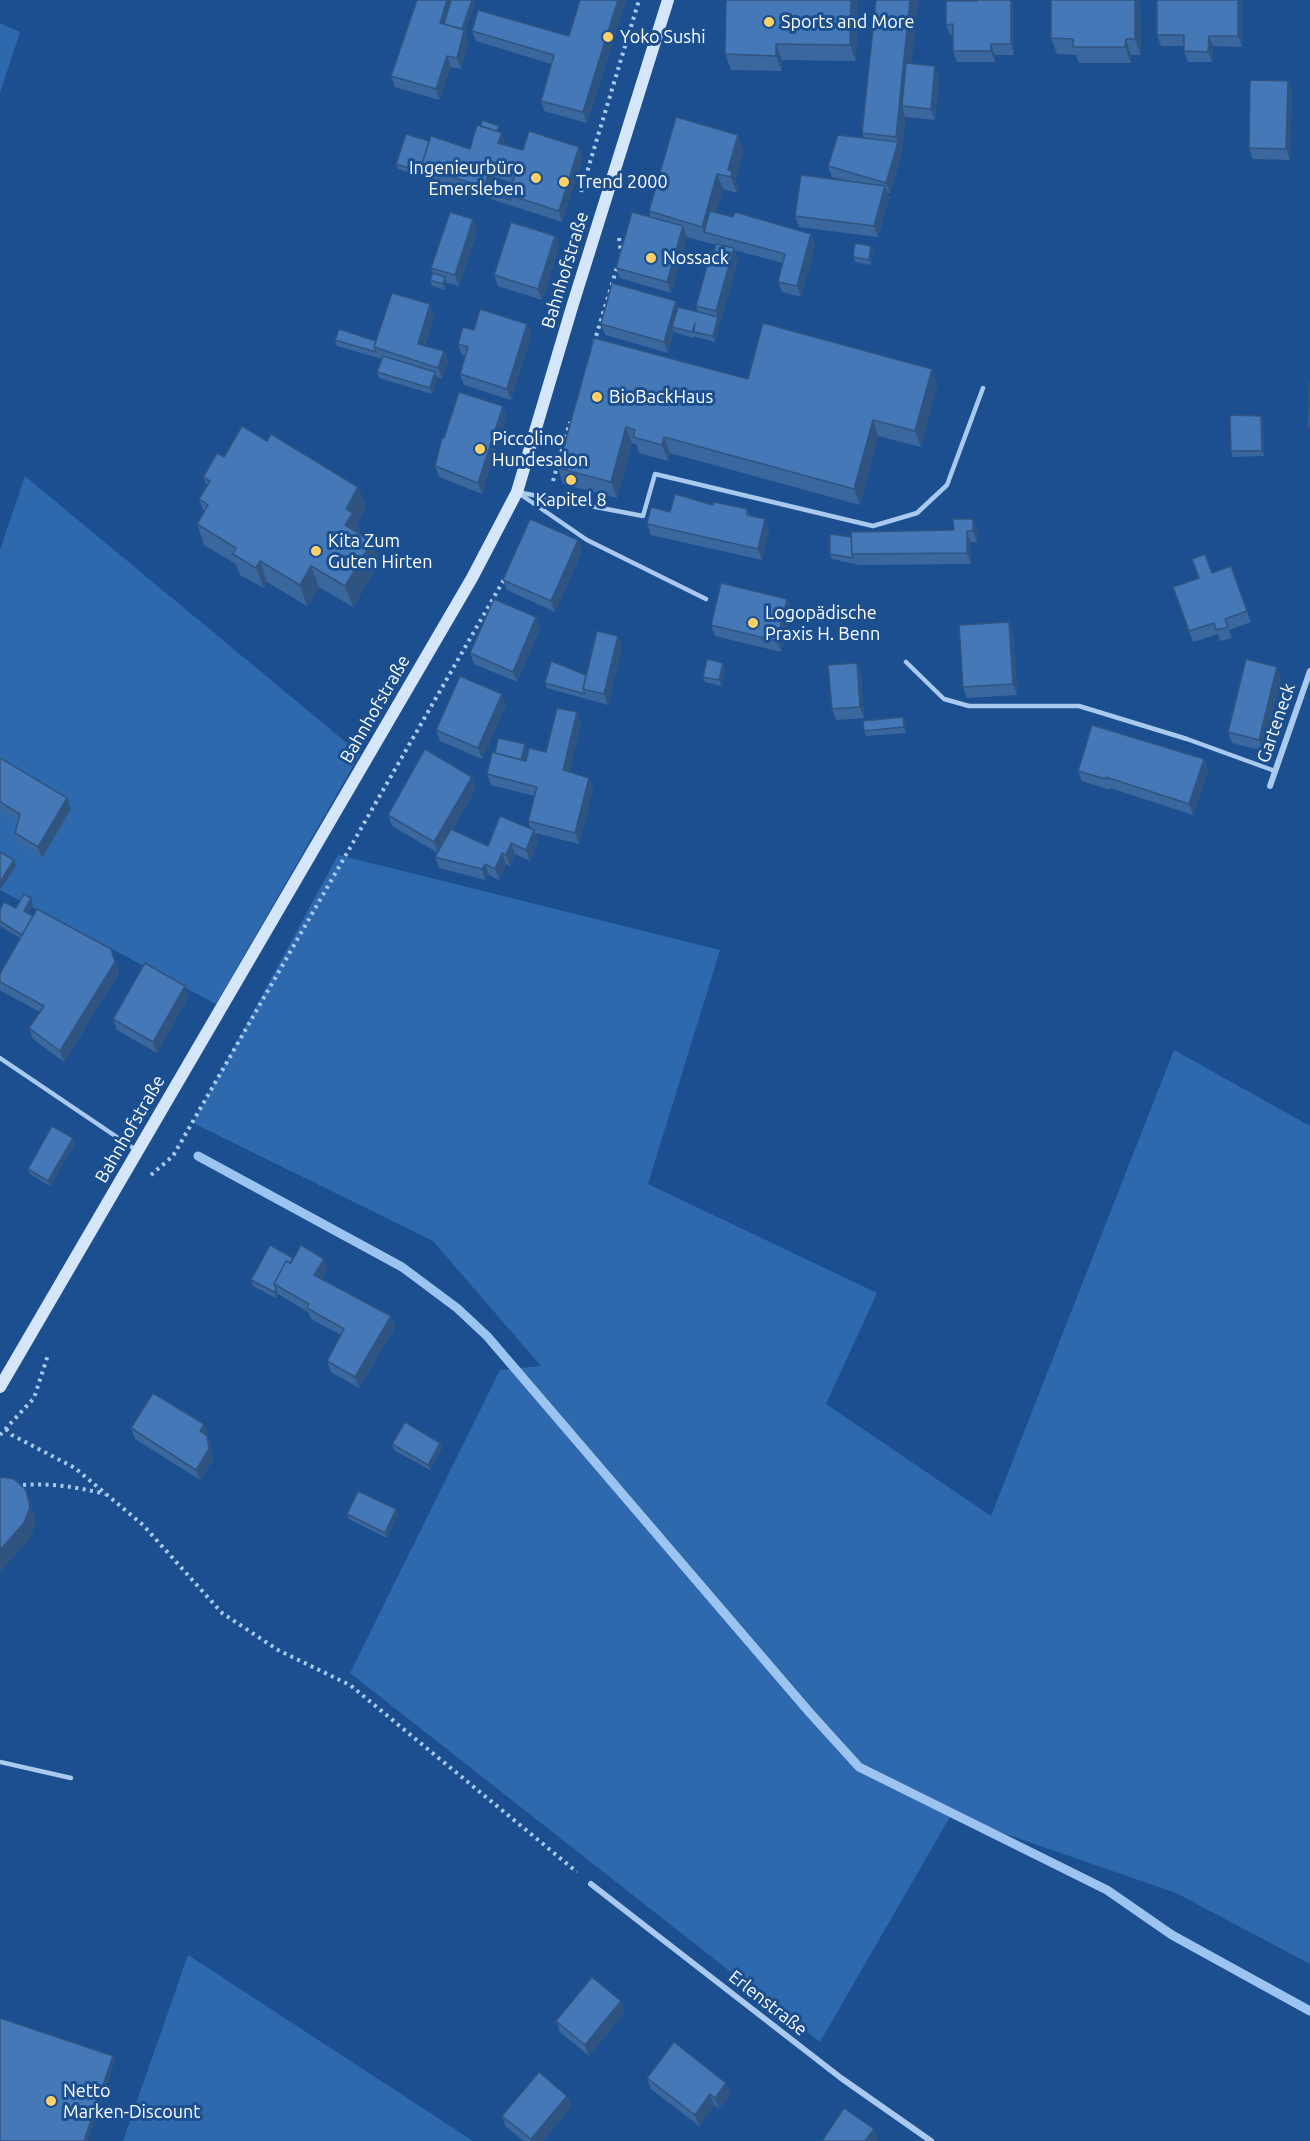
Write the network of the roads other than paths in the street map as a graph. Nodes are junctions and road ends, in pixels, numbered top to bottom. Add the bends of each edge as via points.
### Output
1 (668, 0) edge
2 (983, 388) dead end
3 (517, 492) junction
4 (706, 599) dead end
5 (906, 662) dead end
6 (1310, 671) edge
7 (1275, 771) junction
8 (1270, 786) dead end
9 (0, 1058) edge
10 (138, 1151) junction
11 (0, 1387) edge
12 (0, 1762) edge
13 (70, 1778) dead end
14 (591, 1884) road end
15 (931, 2141) edge

1 - 3 street, Bahnhofstraße
2 - 3 lane via 947,485 917,513 873,526 655,474 643,516
3 - 4 lane via 587,540
3 - 10 street, Bahnhofstraße via 472,578
5 - 7 lane via 944,699 969,706 1079,706
6 - 7 street, Garteneck
7 - 8 street, Garteneck
9 - 10 lane
10 - 11 street, Bahnhofstraße
12 - 13 lane
14 - 15 street, Erlenstraße via 841,2078

